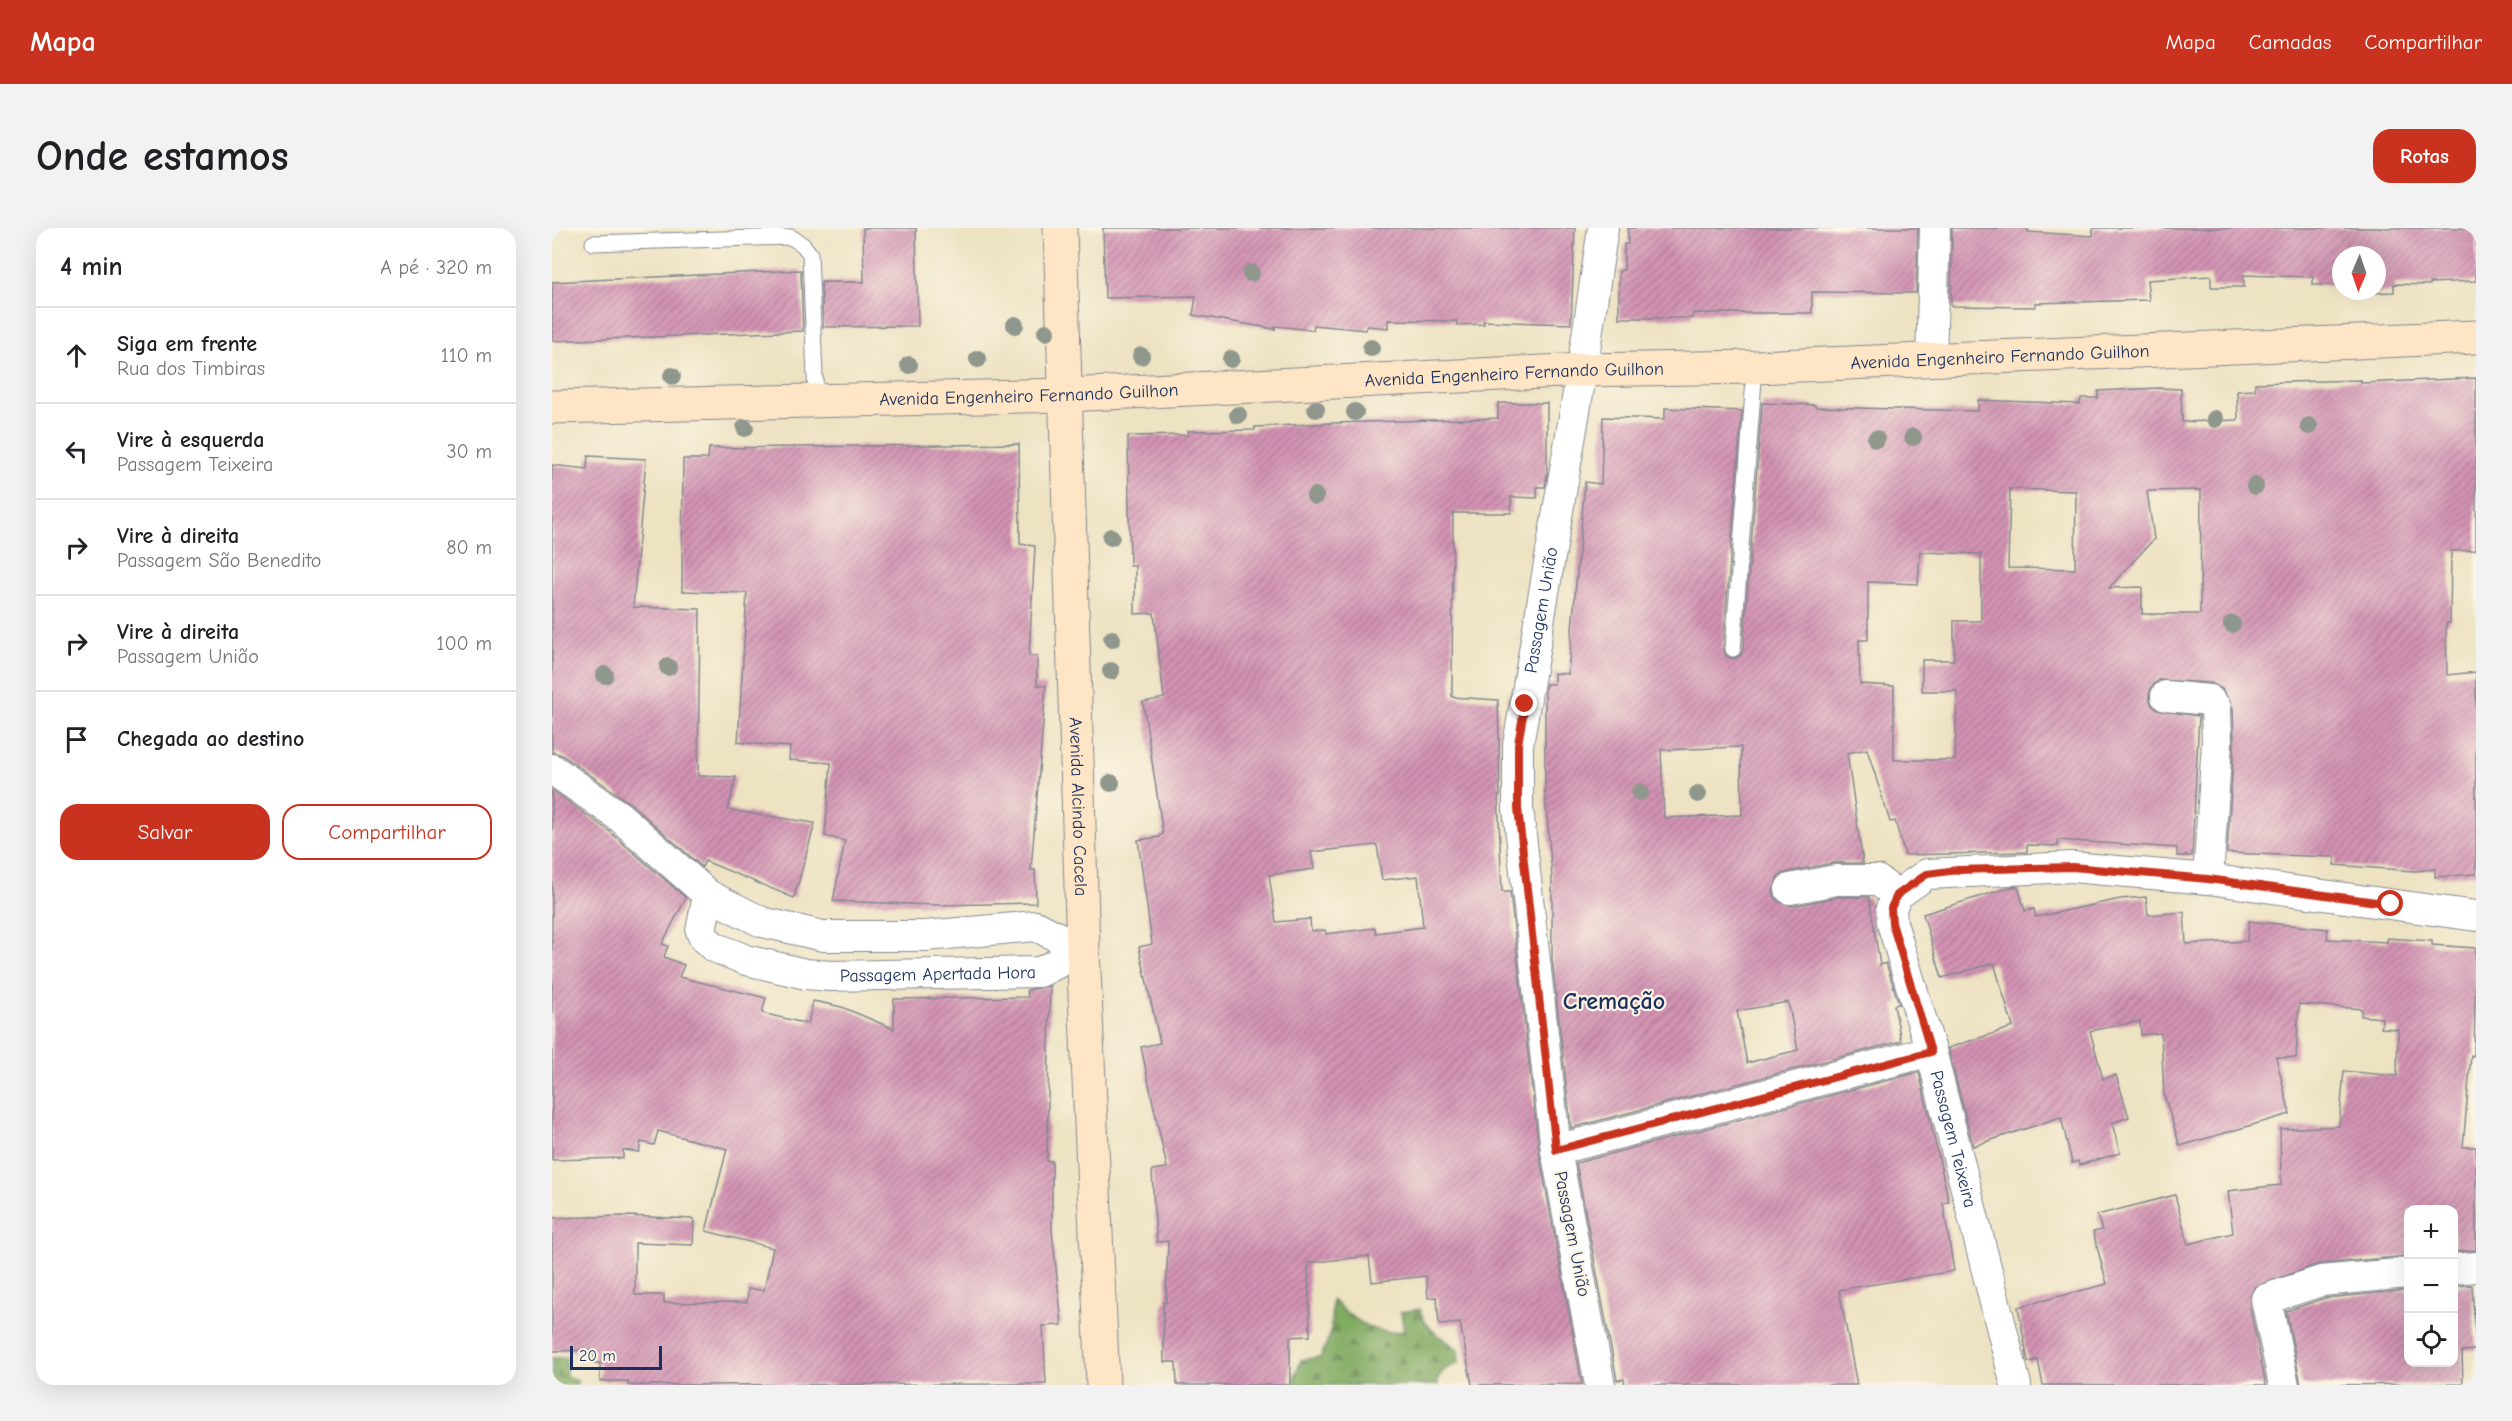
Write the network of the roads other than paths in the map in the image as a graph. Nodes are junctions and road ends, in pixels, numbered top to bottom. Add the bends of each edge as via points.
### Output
1 (1060, 228) edge
2 (1603, 228) edge
3 (1935, 228) edge
4 (593, 243) dead end
5 (2476, 337) edge
6 (1931, 360) junction
7 (1755, 368) junction
8 (1582, 370) junction
9 (1066, 395) junction
10 (816, 401) junction
11 (552, 407) edge
12 (1734, 649) dead end
13 (2166, 696) dead end
14 (552, 769) edge
15 (2208, 879) junction
16 (1790, 889) dead end
17 (708, 895) junction
18 (1897, 895) junction
19 (2476, 916) edge
20 (1083, 950) junction
21 (1931, 1052) junction
22 (1556, 1150) junction
23 (2476, 1267) edge
24 (2458, 1269) edge
25 (2404, 1273) edge
26 (1103, 1385) edge
27 (1600, 1385) edge
28 (2016, 1385) edge
29 (2284, 1385) edge

1 - 9 main road, Avenida Alcindo Cacela
2 - 8 street, Passagem União
3 - 6 street
4 - 10 lane via 791,237 803,244 810,254
5 - 6 main road, Avenida Engenheiro Fernando Guilhon
6 - 7 main road, Avenida Engenheiro Fernando Guilhon
7 - 8 main road, Avenida Engenheiro Fernando Guilhon
7 - 12 lane
8 - 9 main road, Avenida Engenheiro Fernando Guilhon
8 - 22 street, Passagem União via 1518,744 1518,808
9 - 10 main road, Avenida Engenheiro Fernando Guilhon
9 - 20 main road, Avenida Alcindo Cacela
10 - 11 main road, Avenida Engenheiro Fernando Guilhon
13 - 15 street via 2209,700 2216,708
14 - 17 street, Passagem Apertada Hora via 621,817
15 - 18 street via 2072,867 1957,870 1927,874
15 - 19 street
16 - 18 street via 1836,880 1877,880
17 - 20 street, Passagem Apertada Hora via 762,922 824,936 924,936 1036,926
17 - 20 street, Passagem Apertada Hora via 701,931 708,942 746,960 806,974 1040,972
18 - 21 street, Passagem Teixeira via 1891,908 1892,923
20 - 26 main road, Avenida Alcindo Cacela
21 - 22 street
21 - 28 street, Passagem Teixeira
22 - 27 street, Passagem União
23 - 24 street
25 - 29 street via 2321,1281 2266,1299

